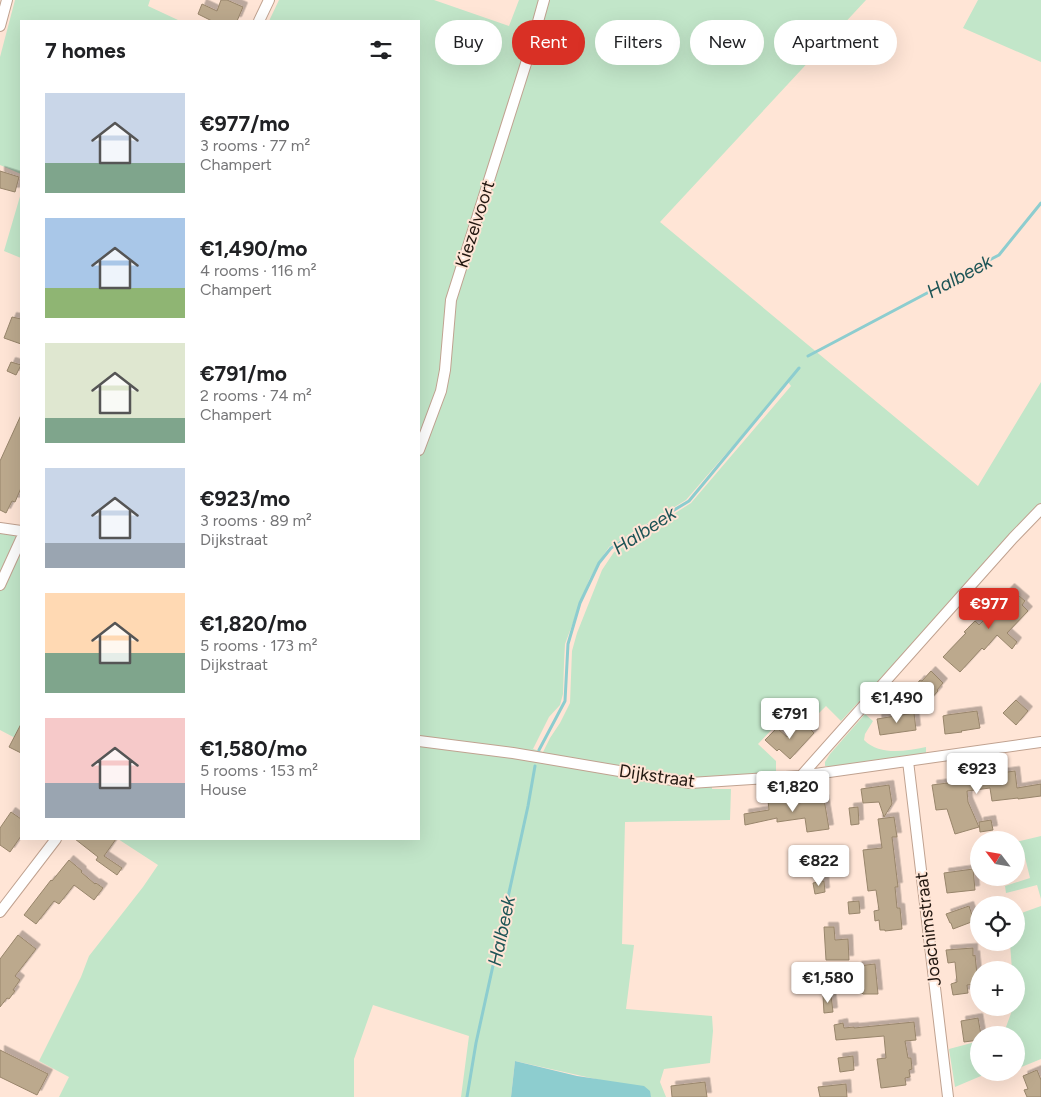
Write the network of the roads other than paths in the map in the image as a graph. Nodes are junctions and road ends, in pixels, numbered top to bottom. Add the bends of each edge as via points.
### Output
1 (7, 0) edge
2 (269, 0) edge
3 (544, 0) edge
4 (259, 20) edge
5 (0, 26) edge
6 (420, 447) edge
7 (1041, 509) edge
8 (0, 528) edge
9 (20, 532) edge
10 (20, 541) edge
11 (0, 585) edge
12 (420, 741) edge
13 (1041, 742) edge
14 (908, 761) junction
15 (802, 776) junction
16 (55, 840) edge
17 (0, 912) edge
18 (948, 1097) edge

1 - 5 street
2 - 4 street
3 - 6 street, Kiezelvoort via 451,300 441,391
7 - 15 street
8 - 9 street
10 - 11 street
12 - 15 street, Dijkstraat via 690,783
13 - 14 street, Dijkstraat
14 - 15 street, Dijkstraat
14 - 18 street, Joachimstraat
16 - 17 street

